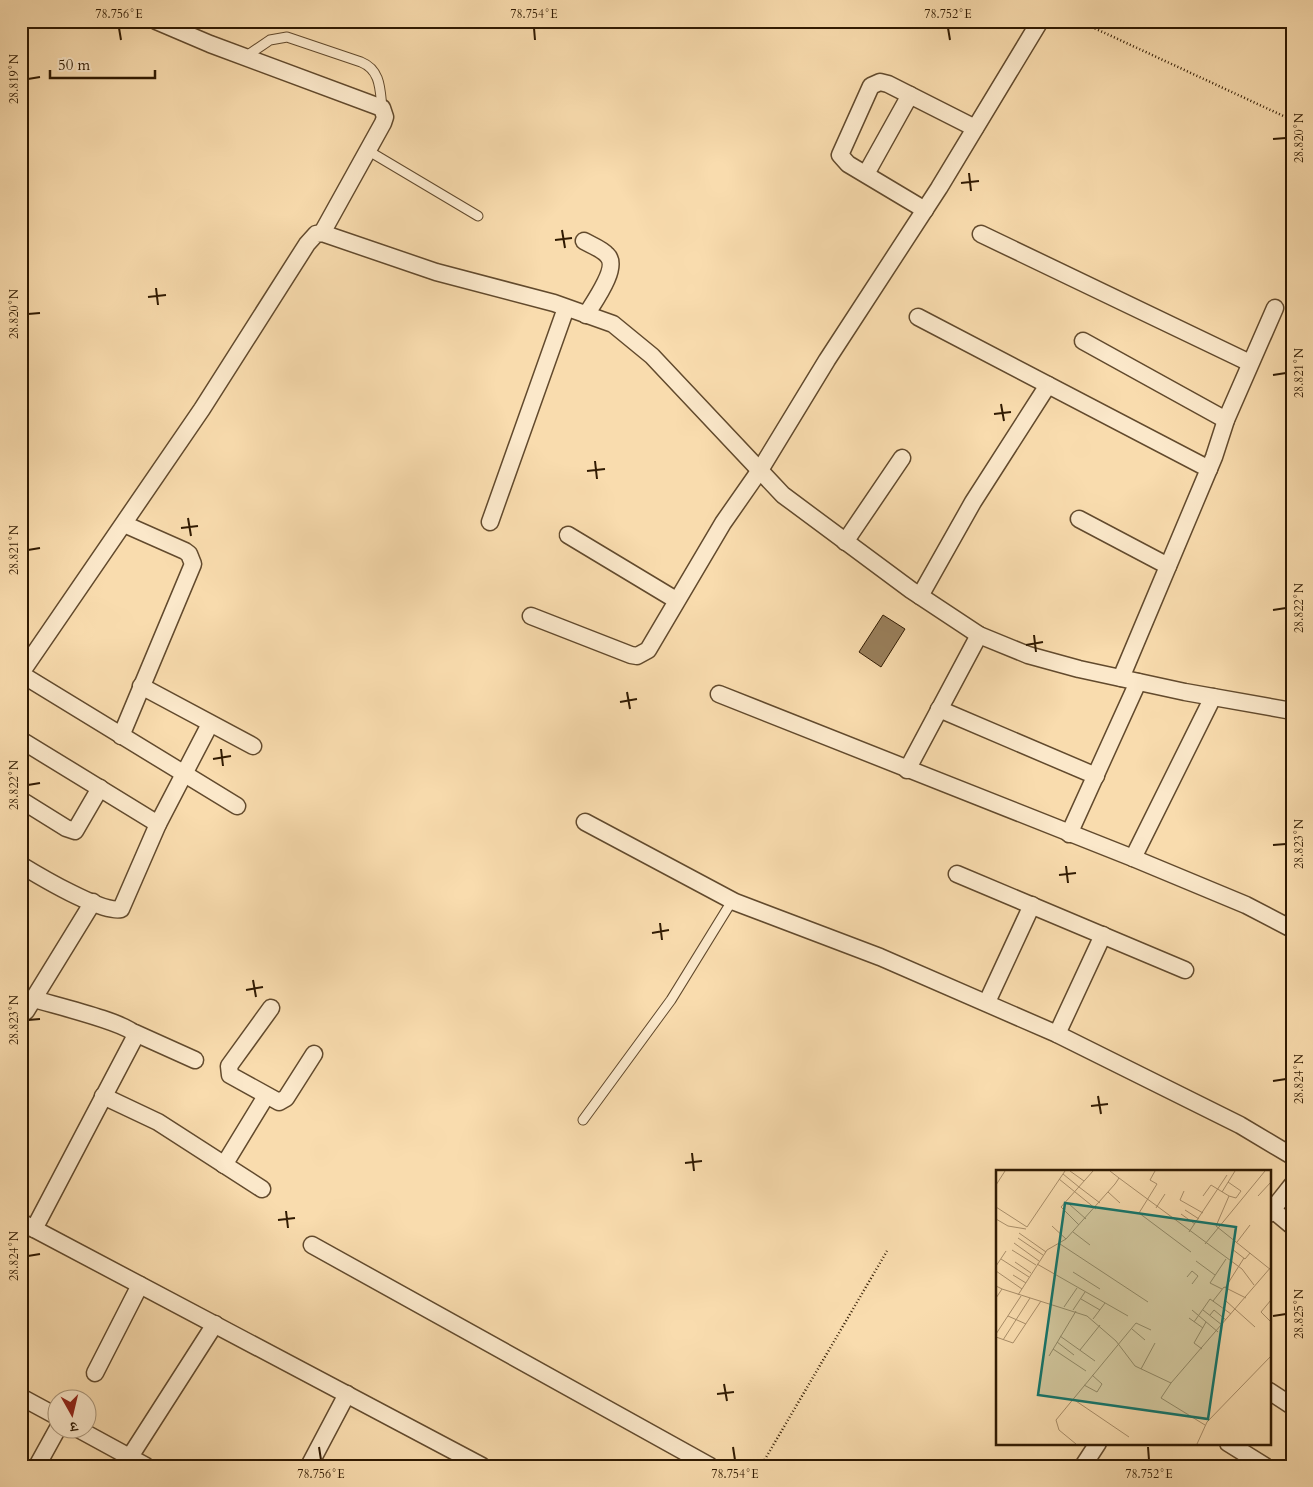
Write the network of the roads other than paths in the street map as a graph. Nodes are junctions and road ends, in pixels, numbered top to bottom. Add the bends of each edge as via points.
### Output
1 (156, 21) edge
2 (1040, 21) edge
3 (245, 57) junction
4 (910, 95) junction
5 (382, 108) junction
6 (976, 128) junction
7 (367, 150) junction
8 (866, 174) junction
9 (925, 210) junction
10 (478, 216) dead end
11 (322, 232) junction
12 (981, 234) dead end
13 (584, 240) dead end
14 (566, 308) junction
15 (1275, 308) dead end
16 (586, 315) junction
17 (918, 317) dead end
18 (1083, 341) dead end
19 (1250, 364) junction
20 (1048, 385) junction
21 (1226, 420) junction
22 (902, 458) dead end
23 (1208, 469) junction
24 (760, 470) junction
25 (1079, 519) dead end
26 (490, 522) dead end
27 (124, 524) junction
28 (568, 535) dead end
29 (845, 542) junction
30 (1168, 566) junction
31 (920, 596) junction
32 (676, 600) junction
33 (531, 616) dead end
34 (979, 635) junction
35 (21, 674) edge
36 (1121, 678) junction
37 (1138, 682) junction
38 (141, 686) junction
39 (719, 694) dead end
40 (1213, 697) junction
41 (940, 709) junction
42 (1292, 711) edge
43 (210, 724) junction
44 (121, 736) junction
45 (21, 740) edge
46 (253, 746) dead end
47 (907, 770) junction
48 (184, 774) junction
49 (1096, 776) junction
50 (100, 788) junction
51 (21, 800) edge
52 (237, 806) dead end
53 (585, 822) dead end
54 (158, 824) junction
55 (1069, 834) junction
56 (1133, 858) junction
57 (21, 866) edge
58 (957, 874) dead end
59 (732, 901) junction
60 (93, 902) junction
61 (1032, 905) junction
62 (1292, 929) edge
63 (1103, 935) junction
64 (1185, 970) dead end
65 (34, 998) junction
66 (987, 1002) junction
67 (271, 1008) dead end
68 (21, 1015) edge
69 (134, 1033) junction
70 (1057, 1034) junction
71 (314, 1054) dead end
72 (195, 1060) dead end
73 (103, 1096) junction
74 (266, 1096) junction
75 (583, 1120) dead end
76 (1292, 1156) edge
77 (224, 1165) junction
78 (1292, 1186) edge
79 (262, 1189) dead end
80 (1271, 1212) edge
81 (28, 1226) edge
82 (1292, 1226) edge
83 (312, 1245) dead end
84 (140, 1284) junction
85 (215, 1324) junction
86 (95, 1373) dead end
87 (1270, 1392) edge
88 (347, 1394) junction
89 (21, 1397) edge
90 (1292, 1406) edge
91 (48, 1412) edge
92 (51, 1440) edge
93 (95, 1440) edge
94 (1097, 1444) edge
95 (1230, 1444) edge
96 (127, 1461) edge
97 (311, 1465) edge
98 (37, 1466) edge
99 (146, 1466) edge
100 (482, 1466) edge
101 (710, 1466) edge
102 (1083, 1466) edge
103 (1265, 1466) edge

1 - 3 street
2 - 6 street
3 - 5 street
3 - 5 lane via 270,40 288,37 361,62 376,72
4 - 6 street
4 - 8 street
4 - 8 street via 880,82 872,86 840,155 848,164
5 - 7 street via 385,117
6 - 9 street
7 - 10 lane
7 - 11 street
8 - 9 street
9 - 24 street
11 - 14 street via 436,272
11 - 27 street via 307,244 202,410
12 - 19 street
13 - 16 street via 608,254 611,264 608,277
14 - 16 street
14 - 26 street
15 - 19 street
16 - 24 street via 613,324 652,356
17 - 20 street
18 - 21 street
19 - 21 street
20 - 23 street
20 - 31 street via 973,502
21 - 23 street
22 - 29 street
23 - 30 street
24 - 29 street via 783,495
24 - 32 street via 731,510
25 - 30 street
27 - 35 street
27 - 38 street via 185,551 193,564
28 - 32 street
29 - 31 street
30 - 36 street
31 - 34 street
32 - 33 street via 648,650 637,656
34 - 36 street via 1028,655
34 - 41 street
35 - 44 street
36 - 37 street
37 - 40 street
37 - 49 street
38 - 43 street
38 - 44 street
39 - 47 street
40 - 42 street
40 - 56 street
41 - 47 street
41 - 49 street
43 - 46 street
43 - 48 street
44 - 48 street
45 - 50 street
47 - 55 street
48 - 52 street
48 - 54 street
49 - 55 street
50 - 51 street via 75,831
50 - 54 street
53 - 59 street
54 - 60 street via 123,906 118,910
55 - 56 street
56 - 62 street via 1246,905
57 - 60 street
58 - 61 street
59 - 66 street
59 - 75 lane via 672,1000
60 - 65 street
61 - 63 street
61 - 66 street
63 - 64 street
63 - 70 street
65 - 68 street
65 - 69 street
66 - 70 street
67 - 74 street via 228,1071
69 - 72 street
69 - 73 street via 136,1038
70 - 76 street via 1240,1125
71 - 74 street via 283,1101
73 - 77 street via 158,1122
73 - 81 street
74 - 77 street
77 - 79 street
78 - 80 street
80 - 82 street
81 - 84 street
83 - 101 street
84 - 85 street
84 - 86 street
85 - 88 street
85 - 96 street
87 - 90 street
88 - 97 street
88 - 100 street
89 - 91 street
92 - 98 street
93 - 96 street
94 - 102 street
95 - 103 street
96 - 99 street

